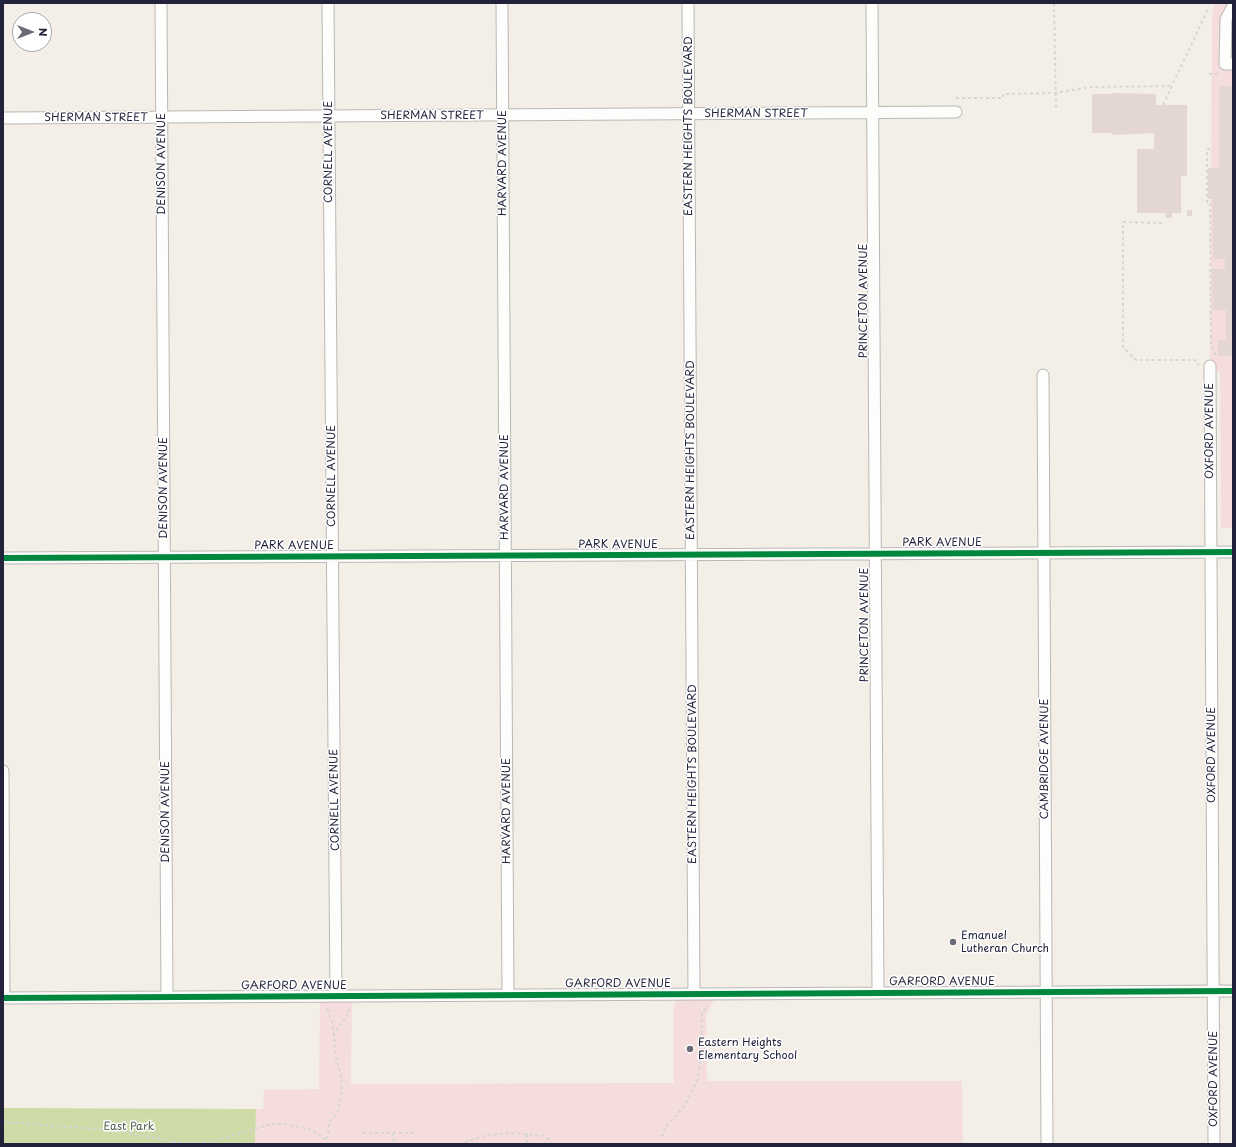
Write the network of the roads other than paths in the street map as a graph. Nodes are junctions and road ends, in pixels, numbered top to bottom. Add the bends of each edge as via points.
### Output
1 (161, 3) edge
2 (328, 3) edge
3 (502, 3) edge
4 (688, 3) edge
5 (872, 3) edge
6 (1227, 3) edge
7 (1233, 6) edge
8 (1233, 64) edge
9 (956, 112) dead end
10 (872, 113) junction
11 (689, 114) junction
12 (503, 115) junction
13 (329, 116) junction
14 (162, 117) junction
15 (3, 118) edge
16 (1210, 365) road end
17 (1043, 375) dead end
18 (1043, 552) junction
19 (1211, 552) junction
20 (1233, 552) edge
21 (875, 553) junction
22 (691, 554) junction
23 (505, 555) junction
24 (332, 556) junction
25 (164, 557) junction
26 (3, 558) edge
27 (3, 771) edge
28 (1213, 991) junction
29 (1233, 991) edge
30 (1046, 992) junction
31 (878, 993) junction
32 (694, 994) junction
33 (508, 995) junction
34 (336, 996) junction
35 (167, 997) junction
36 (4, 998) edge
37 (1047, 1144) edge
38 (1214, 1144) edge

1 - 14 street, DENISON AVENUE
2 - 13 street, CORNELL AVENUE
3 - 12 street, HARVARD AVENUE
4 - 11 street, EASTERN HEIGHTS BOULEVARD
5 - 10 street, PRINCETON AVENUE
6 - 7 street
7 - 8 street via 1226,19 1225,64
9 - 10 street, SHERMAN STREET
10 - 11 street, SHERMAN STREET
10 - 21 street, PRINCETON AVENUE
11 - 12 street, SHERMAN STREET
11 - 22 street, EASTERN HEIGHTS BOULEVARD
12 - 13 street, SHERMAN STREET
12 - 23 street, HARVARD AVENUE
13 - 14 street, SHERMAN STREET
13 - 24 street, CORNELL AVENUE
14 - 15 street, SHERMAN STREET
14 - 25 street, DENISON AVENUE
16 - 19 street, OXFORD AVENUE
17 - 18 street, CAMBRIDGE AVENUE
18 - 19 street, PARK AVENUE
18 - 21 street, PARK AVENUE
18 - 30 street, CAMBRIDGE AVENUE
19 - 20 street, PARK AVENUE
19 - 28 street, OXFORD AVENUE
21 - 22 street, PARK AVENUE
21 - 31 street, PRINCETON AVENUE
22 - 23 street, PARK AVENUE
22 - 32 street, EASTERN HEIGHTS BOULEVARD
23 - 24 street, PARK AVENUE
23 - 33 street, HARVARD AVENUE
24 - 25 street, PARK AVENUE
24 - 34 street, CORNELL AVENUE
25 - 26 street, PARK AVENUE
25 - 35 street, DENISON AVENUE
27 - 36 street
28 - 29 street, GARFORD AVENUE
28 - 30 street, GARFORD AVENUE
28 - 38 street, OXFORD AVENUE
30 - 31 street, GARFORD AVENUE
30 - 37 street, CAMBRIDGE AVENUE
31 - 32 street, GARFORD AVENUE
32 - 33 street, GARFORD AVENUE
33 - 34 street, GARFORD AVENUE
34 - 35 street, GARFORD AVENUE
35 - 36 street, GARFORD AVENUE

